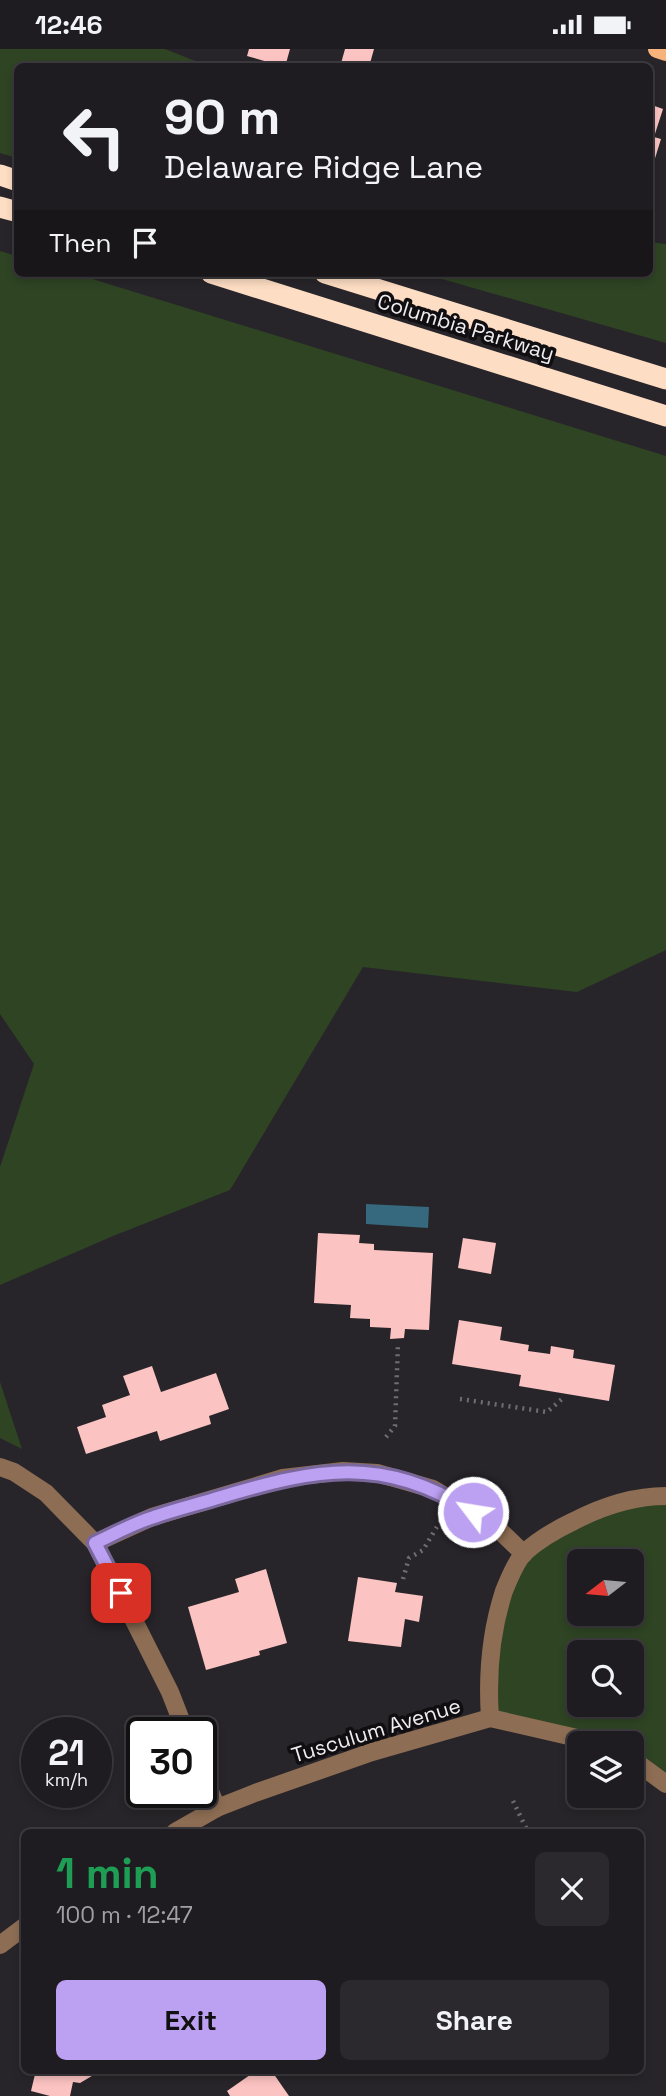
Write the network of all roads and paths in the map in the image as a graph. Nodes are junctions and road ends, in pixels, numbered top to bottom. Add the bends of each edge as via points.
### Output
1 (657, 49) edge
2 (666, 52) edge
3 (224, 277) edge
4 (338, 277) edge
5 (666, 379) edge
6 (666, 416) edge
7 (398, 1343) dead end
8 (460, 1399) dead end
9 (562, 1399) dead end
10 (386, 1437) dead end
11 (0, 1467) edge
12 (666, 1496) edge
13 (452, 1499) junction
14 (95, 1543) junction
15 (524, 1554) junction
16 (403, 1579) dead end
17 (180, 1717) edge
18 (490, 1718) junction
19 (567, 1736) edge
20 (644, 1768) edge
21 (666, 1784) edge
22 (513, 1801) dead end
23 (217, 1808) joint
24 (180, 1829) edge
25 (527, 1829) edge
26 (21, 1929) edge
27 (0, 1945) edge

1 - 2 main road
3 - 6 highway, Columbia Parkway
4 - 5 highway, Columbia Parkway
7 - 10 path via 394,1426
8 - 9 path via 547,1412
11 - 14 street via 46,1493
12 - 15 street via 601,1507 558,1529
13 - 14 street via 377,1473 343,1471 283,1478 152,1517
13 - 15 street via 494,1525
13 - 16 path via 423,1550 409,1558
14 - 17 street
15 - 18 street via 496,1614 490,1645
18 - 19 street, Tusculum Avenue
18 - 23 street, Tusculum Avenue via 372,1752
20 - 21 street
22 - 25 path
23 - 24 street, Tusculum Avenue
26 - 27 street

